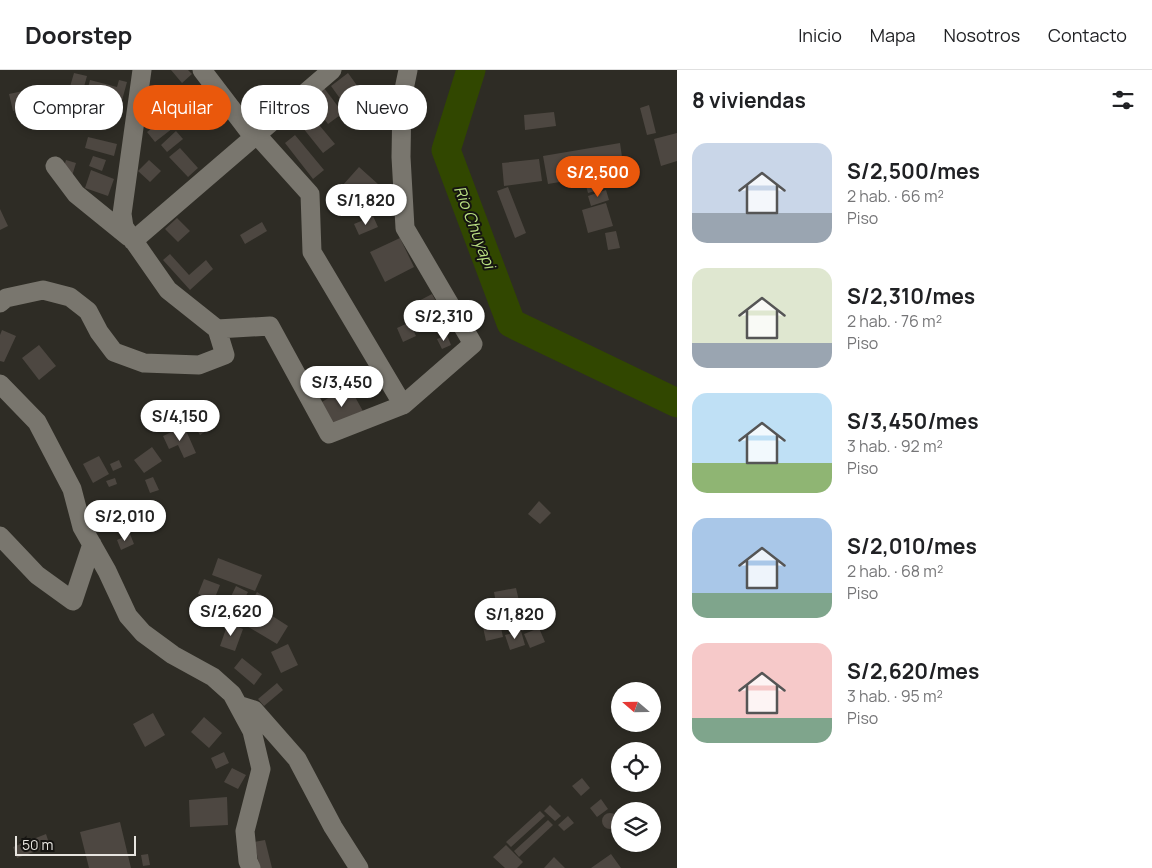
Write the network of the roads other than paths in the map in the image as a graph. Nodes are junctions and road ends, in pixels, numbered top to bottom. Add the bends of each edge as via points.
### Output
1 (142, 70) edge
2 (202, 70) edge
3 (332, 70) edge
4 (408, 70) edge
5 (255, 136) junction
6 (54, 166) dead end
7 (133, 241) junction
8 (0, 303) edge
9 (217, 328) junction
10 (0, 384) edge
11 (402, 405) junction
12 (0, 536) edge
13 (92, 544) junction
14 (238, 705) junction
15 (251, 868) edge
16 (359, 868) edge

1 - 7 street via 122,214 124,228
2 - 5 street
3 - 5 street
4 - 11 street via 402,99 405,228 473,344
5 - 7 street
5 - 11 street via 310,194 312,252
6 - 7 street via 76,194
7 - 9 street via 168,290
8 - 9 street via 6,298 43,290 70,297 88,311 114,352 144,363 199,365 225,355
9 - 11 street via 270,326 329,434
10 - 13 street via 37,422 72,489 82,527
12 - 13 street via 37,575 73,601
13 - 14 street via 128,616 143,633 173,655 213,677 232,694
14 - 15 street via 252,731 261,769 245,831
14 - 16 street via 254,710 297,759

